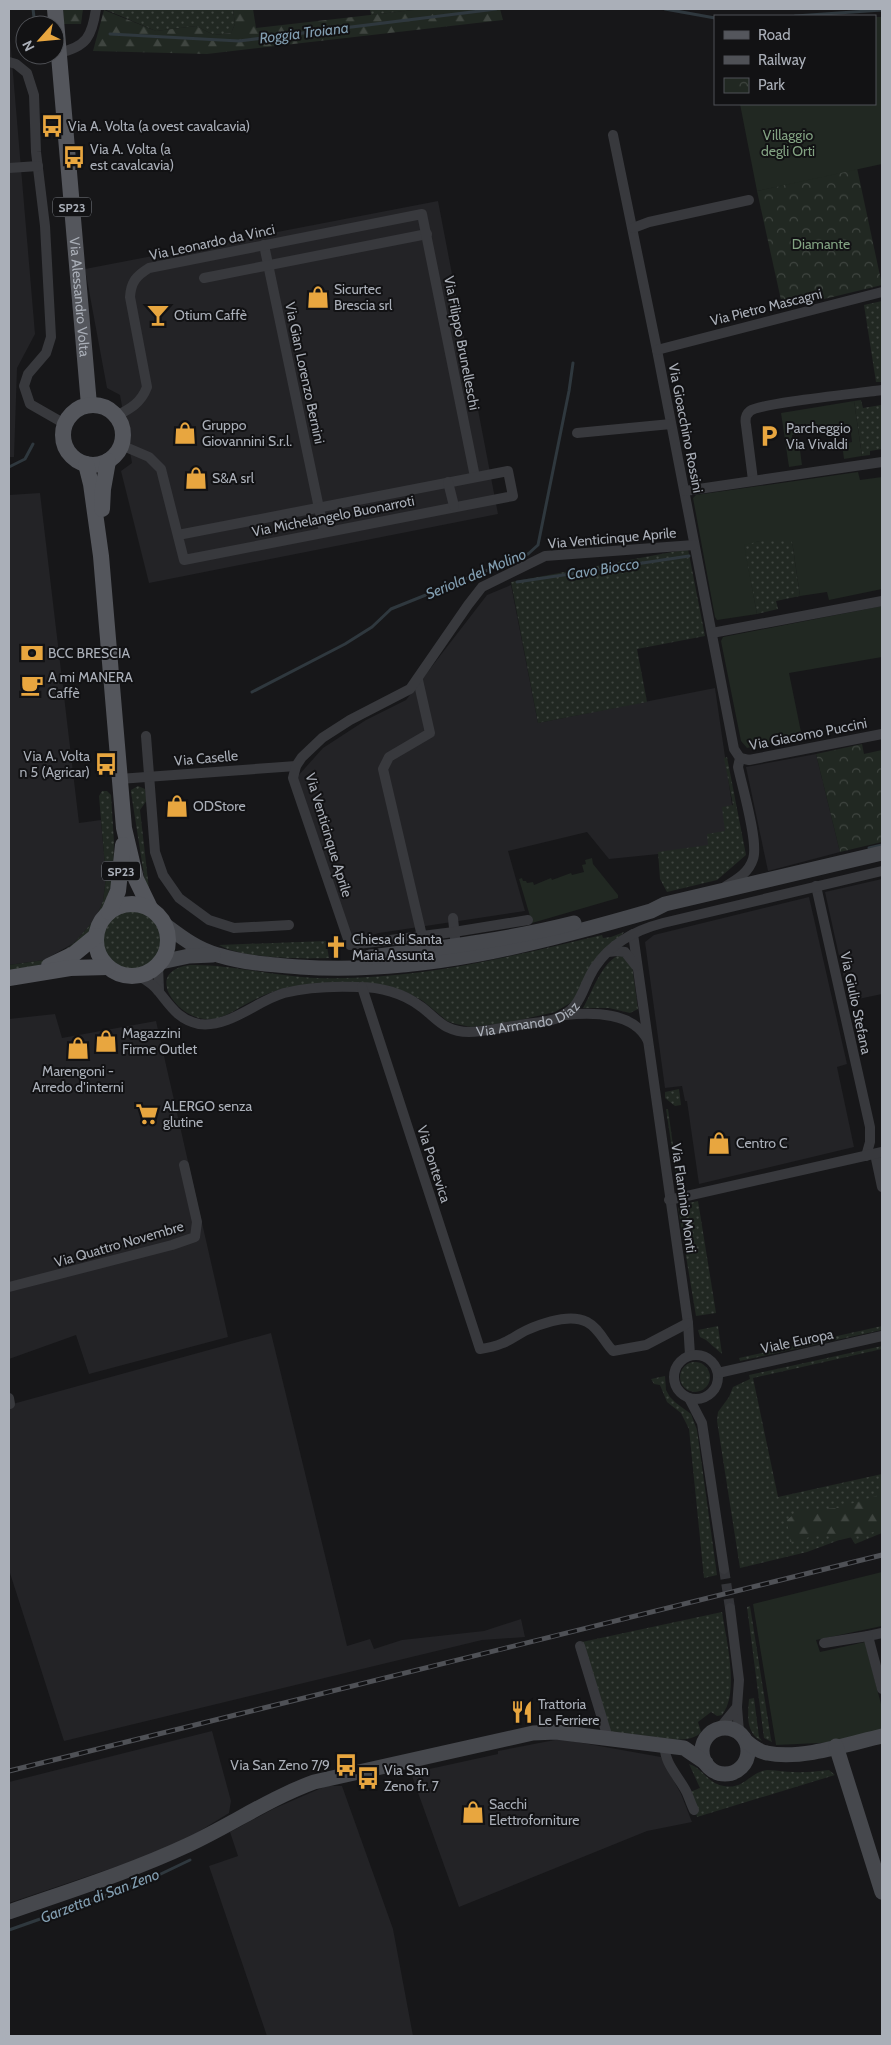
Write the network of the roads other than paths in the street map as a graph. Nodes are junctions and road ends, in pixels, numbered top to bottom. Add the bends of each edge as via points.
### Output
1 (96, 9) edge
2 (65, 52) edge
3 (12, 63) edge
4 (59, 65) edge
5 (613, 135) dead end
6 (38, 166) junction
7 (9, 168) edge
8 (749, 200) dead end
9 (422, 214) joint
10 (633, 228) junction
11 (427, 234) junction
12 (264, 245) junction
13 (268, 265) junction
14 (204, 278) dead end
15 (882, 292) edge
16 (657, 350) junction
17 (882, 390) edge
18 (89, 405) junction
19 (116, 416) junction
20 (65, 424) junction
21 (670, 424) junction
22 (577, 433) dead end
23 (121, 445) junction
24 (108, 461) junction
25 (882, 462) edge
26 (86, 464) junction
27 (475, 477) junction
28 (753, 480) junction
29 (448, 482) junction
30 (685, 491) junction
31 (454, 506) junction
32 (319, 507) junction
33 (324, 532) junction
34 (178, 535) junction
35 (694, 544) junction
36 (101, 556) junction
37 (882, 601) edge
38 (712, 633) junction
39 (418, 680) junction
40 (882, 734) edge
41 (146, 736) dead end
42 (740, 758) junction
43 (296, 766) junction
44 (149, 776) junction
45 (119, 779) junction
46 (124, 828) junction
47 (882, 852) edge
48 (882, 871) edge
49 (816, 886) junction
50 (715, 892) junction
51 (665, 904) junction
52 (150, 908) junction
53 (109, 912) junction
54 (453, 918) dead end
55 (528, 920) dead end
56 (165, 925) junction
57 (289, 925) dead end
58 (633, 934) junction
59 (96, 936) junction
60 (422, 936) junction
61 (455, 939) junction
62 (385, 940) junction
63 (607, 952) junction
64 (217, 955) junction
65 (372, 957) junction
66 (436, 961) junction
67 (160, 964) junction
68 (108, 967) junction
69 (302, 967) junction
70 (639, 970) junction
71 (16, 976) edge
72 (139, 976) junction
73 (362, 987) junction
74 (159, 990) junction
75 (579, 1001) junction
76 (645, 1008) junction
77 (582, 1014) junction
78 (562, 1016) junction
79 (632, 1022) junction
80 (650, 1045) junction
81 (874, 1154) edge
82 (184, 1165) dead end
83 (882, 1187) edge
84 (669, 1200) junction
85 (9, 1287) edge
86 (688, 1323) junction
87 (882, 1336) edge
88 (690, 1355) junction
89 (718, 1373) junction
90 (706, 1396) junction
91 (689, 1398) junction
92 (702, 1422) junction
93 (724, 1569) tunnel mouth
94 (730, 1608) tunnel mouth
95 (882, 1633) edge
96 (868, 1636) junction
97 (824, 1643) dead end
98 (580, 1646) dead end
99 (882, 1689) edge
100 (737, 1707) junction
101 (720, 1728) junction
102 (882, 1736) edge
103 (743, 1737) junction
104 (608, 1738) junction
105 (705, 1739) junction
106 (665, 1745) junction
107 (836, 1746) junction
108 (684, 1748) junction
109 (767, 1753) junction
110 (706, 1763) junction
111 (744, 1766) junction
112 (694, 1810) dead end
113 (882, 1892) edge
114 (9, 1912) edge

1 - 2 street via 94,27 85,42
3 - 6 street via 28,73 34,94
4 - 18 main road, Via Alessandro Volta / SP23
5 - 10 street, Via Gioacchino Rossini
6 - 7 street
6 - 20 street via 51,337 46,353 28,374 24,386 30,404
8 - 10 street
9 - 11 street, Via Filippo Brunelleschi
9 - 12 street, Via Leonardo da Vinci
10 - 16 street, Via Gioacchino Rossini
11 - 13 street
11 - 27 street, Via Filippo Brunelleschi
12 - 13 street, Via Gian Lorenzo Bernini
12 - 19 street, Via Leonardo da Vinci via 149,268 138,274 131,285 130,297 147,388 143,398
13 - 14 street
13 - 32 street, Via Gian Lorenzo Bernini
15 - 16 street, Via Pietro Mascagni
16 - 21 street, Via Gioacchino Rossini
17 - 28 street via 782,403 749,412 745,418
18 - 19 main road via 109,410
18 - 20 main road via 75,411
19 - 23 main road via 122,430
20 - 26 main road via 64,443 76,460
21 - 22 street
21 - 30 street, Via Gioacchino Rossini
23 - 24 main road, SP23
23 - 34 street, Via Michelangelo Buonarroti via 149,457 161,469
24 - 26 main road
24 - 36 main road, SP23 via 103,489
25 - 28 street
26 - 36 main road, SP23
27 - 29 street, Via Michelangelo Buonarroti
27 - 31 street, Via Michelangelo Buonarroti via 508,470 513,496
28 - 30 street
29 - 31 street
29 - 32 street, Via Michelangelo Buonarroti
30 - 35 street, Via Gioacchino Rossini
31 - 33 street, Via Michelangelo Buonarroti
32 - 33 street, Via Gian Lorenzo Bernini
32 - 34 street, Via Michelangelo Buonarroti
33 - 34 street, Via Michelangelo Buonarroti via 184,560
35 - 38 street, Via Gioacchino Rossini
35 - 39 street, Via Venticinque Aprile via 545,556 502,576 482,587
36 - 45 main road, SP23
37 - 38 street
38 - 42 street, Via Gioacchino Rossini via 734,749
39 - 43 street, Via Venticinque Aprile via 403,693 322,738
39 - 60 street via 430,733 389,757 383,769
40 - 42 street, Via Giacomo Puccini via 749,760
41 - 44 street
42 - 50 street, Via Gioacchino Rossini via 738,766 754,842 754,857 738,879
43 - 44 street, Via Caselle
43 - 62 street, Via Venticinque Aprile via 293,778 350,946
44 - 45 street, Via Caselle
44 - 57 street via 155,852 163,875 179,898 209,920 234,928
45 - 46 main road, SP23
46 - 52 main road, SP23 via 136,879
46 - 53 main road, SP23 via 120,880
47 - 50 street
48 - 49 street, Via Armando Diaz
49 - 58 street, Via Armando Diaz via 656,925
49 - 81 street, Via Giulio Stefana
50 - 51 street
51 - 61 street via 650,903 547,930
51 - 66 street via 551,940
52 - 53 main road via 129,904
52 - 56 main road
53 - 59 main road via 100,922
54 - 61 street
55 - 61 street
56 - 64 street via 190,943
56 - 67 main road via 168,944
58 - 63 street, Via Armando Diaz
58 - 70 street, Via Flaminio Monti
59 - 68 main road via 98,953
59 - 71 main road via 74,954
60 - 61 street
60 - 62 street
61 - 65 street
61 - 66 street
62 - 65 street
63 - 70 street via 625,952
63 - 75 street, Via Armando Diaz via 594,969
64 - 67 street via 188,956
64 - 69 street
65 - 69 street
66 - 69 street via 360,968
67 - 72 main road
67 - 74 street
68 - 71 main road via 70,968
68 - 72 main road via 124,975
70 - 76 street, Via Flaminio Monti
72 - 74 street, Via Armando Diaz
73 - 74 street, Via Armando Diaz via 316,988 285,993 211,1024 192,1022 180,1016 170,1008
73 - 78 street, Via Armando Diaz via 404,997 447,1027 462,1031
73 - 86 street, Via Pontevica via 480,1349 497,1346 538,1326 565,1319 587,1322 613,1351 646,1345
75 - 77 street
75 - 78 street, Via Armando Diaz
76 - 79 street via 642,1017
76 - 80 street, Via Flaminio Monti
77 - 78 street
77 - 79 street via 618,1017
79 - 80 street, Via Flaminio Monti via 644,1032
80 - 84 street, Via Flaminio Monti
81 - 83 street, Via Giulio Stefana
81 - 84 street
82 - 85 street, Via Quattro Novembre via 198,1222 195,1237
84 - 86 street, Via Flaminio Monti
86 - 88 street, Via Flaminio Monti
87 - 89 street, Viale Europa
88 - 89 street via 708,1358
88 - 91 street via 679,1362 674,1373 679,1391
89 - 90 street via 717,1384
90 - 91 street
90 - 92 street
91 - 92 street
92 - 93 street
94 - 100 street via 740,1680
95 - 96 street
96 - 97 street
96 - 99 street
98 - 104 street
100 - 101 street
100 - 103 street
101 - 103 street via 734,1729
101 - 105 street
102 - 107 street
103 - 109 street
103 - 111 street via 748,1754
104 - 106 street
104 - 114 street via 556,1732 533,1733 314,1782 139,1866
105 - 108 street
105 - 110 street via 702,1751
106 - 108 street
106 - 112 street via 664,1751
107 - 109 street via 805,1753
107 - 113 street
108 - 110 street
109 - 111 street
110 - 111 street via 710,1769 724,1774 731,1774

